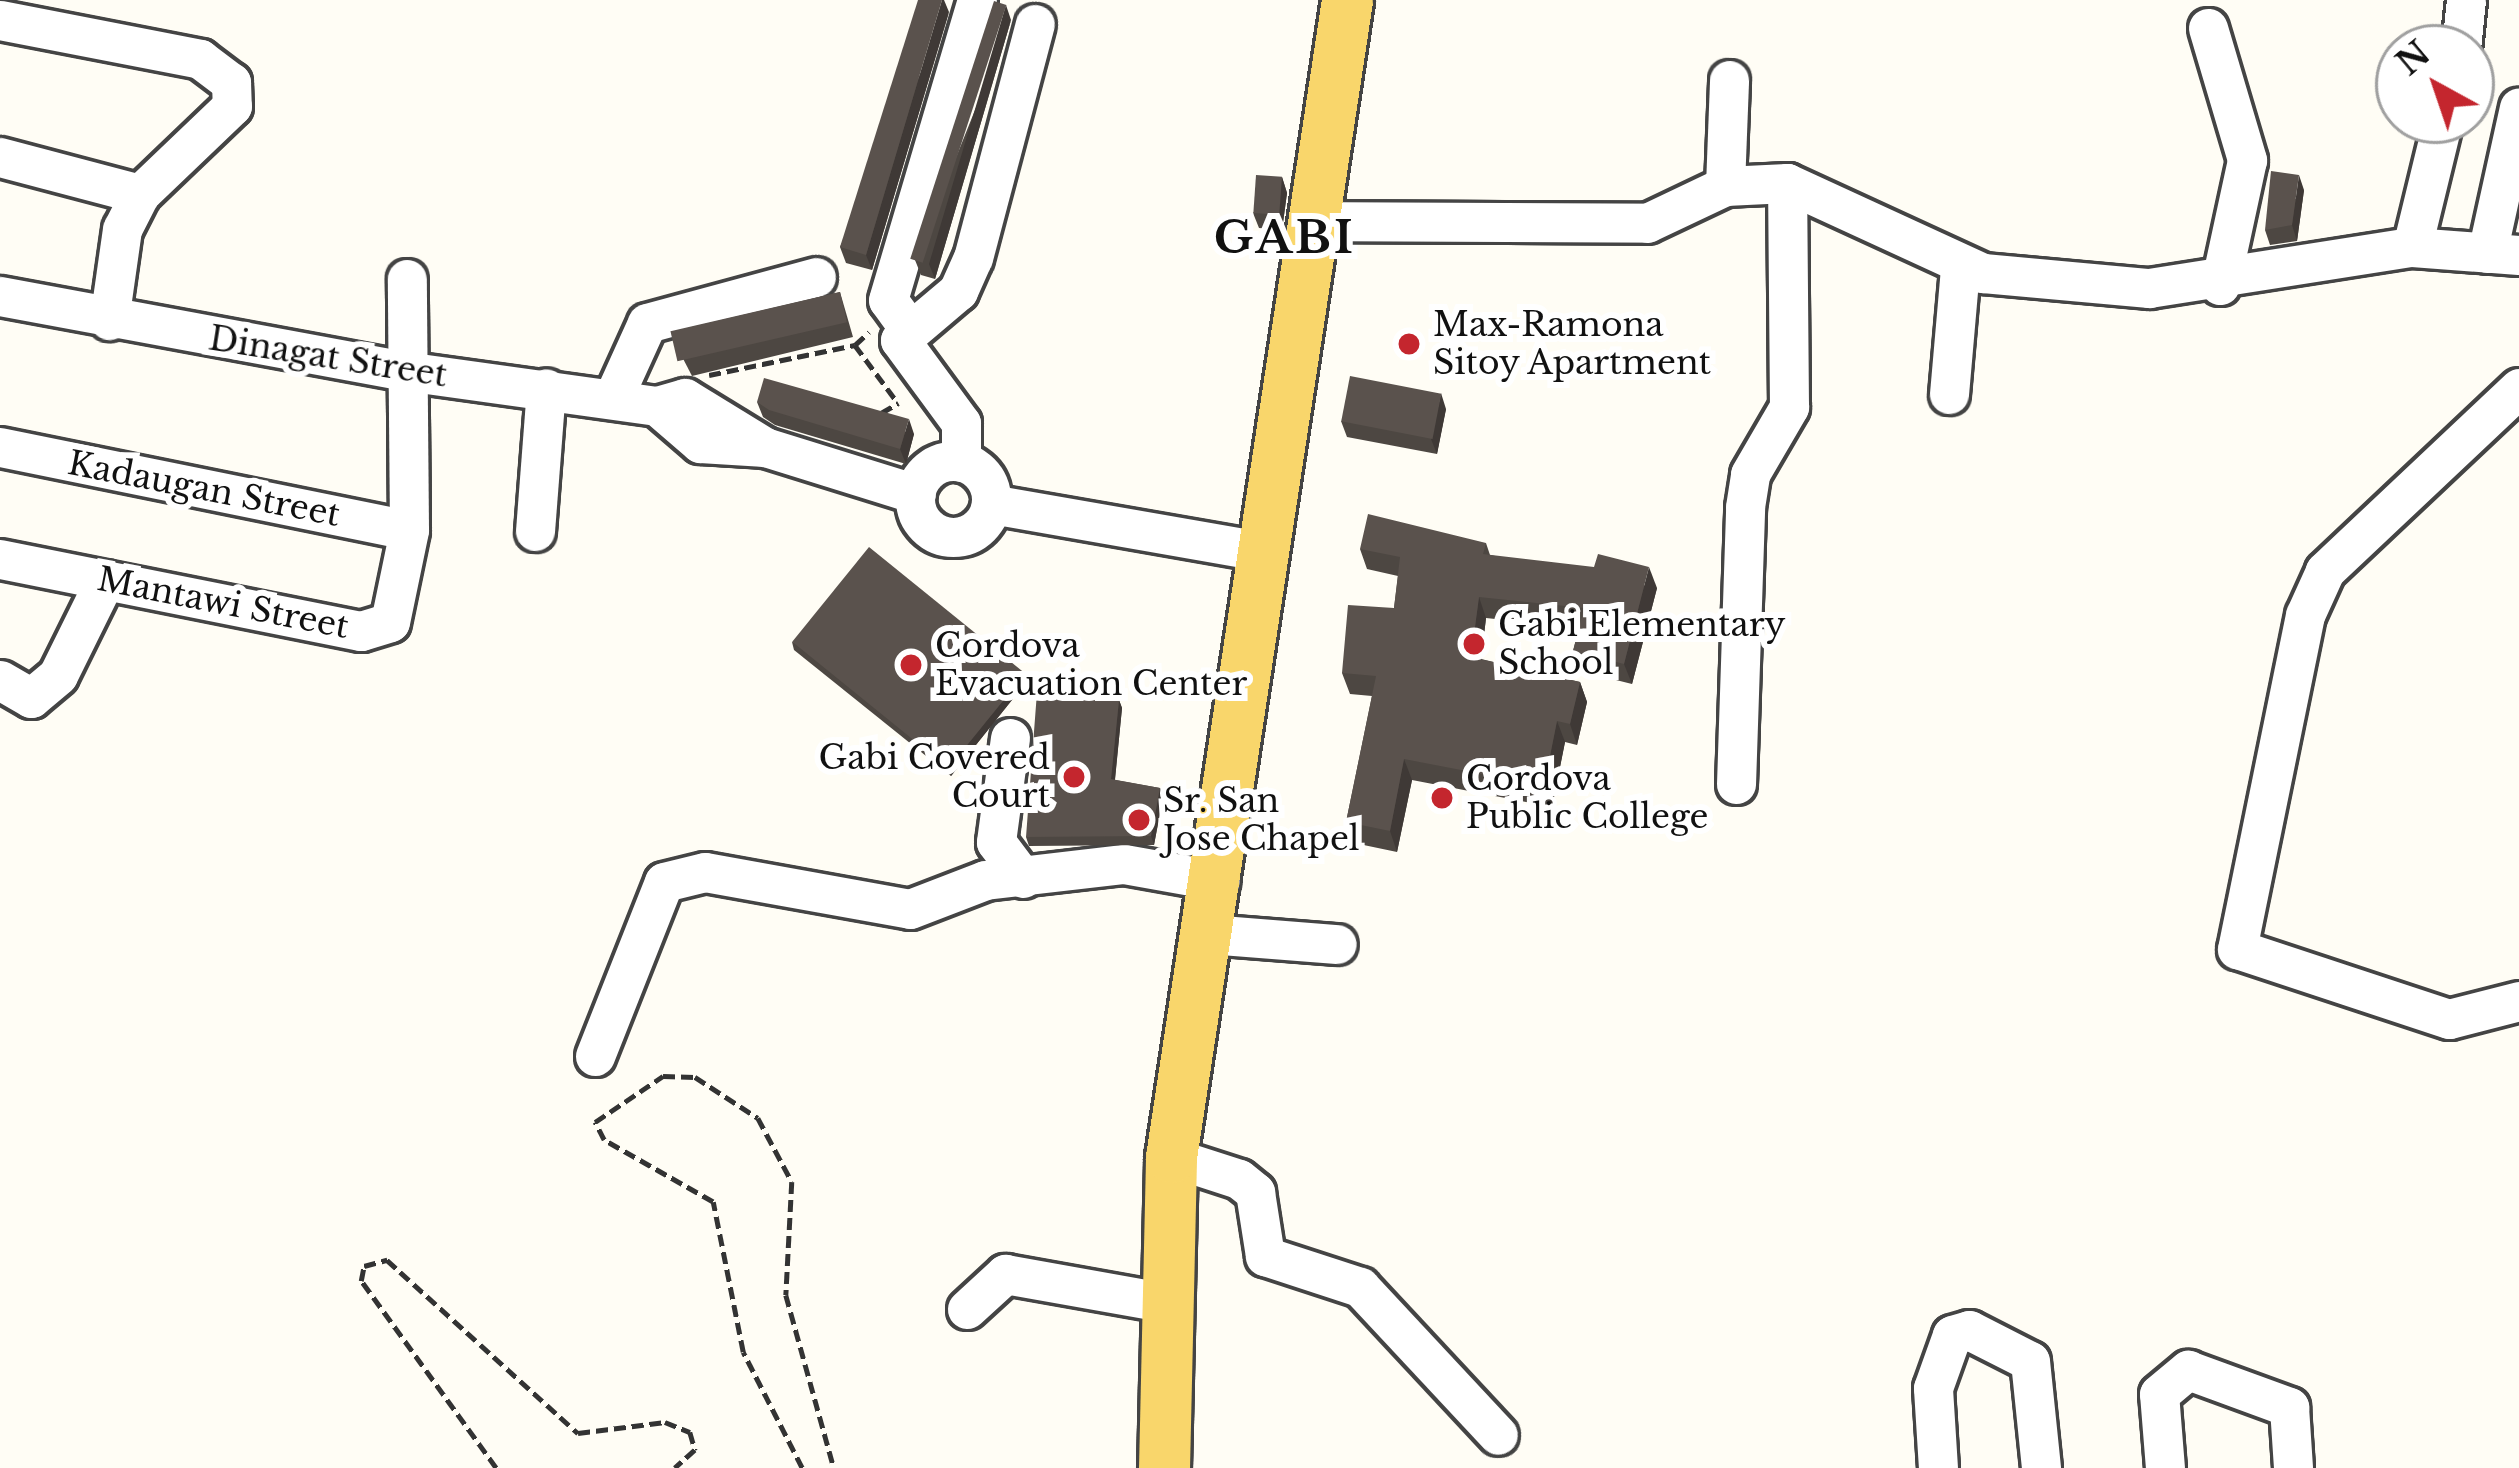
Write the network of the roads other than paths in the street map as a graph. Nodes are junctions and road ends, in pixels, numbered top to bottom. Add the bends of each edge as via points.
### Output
1 (977, 0) edge
2 (1347, 0) edge
3 (0, 20) edge
4 (1035, 24) dead end
5 (2208, 28) dead end
6 (1729, 80) dead end
7 (2519, 106) edge
8 (2437, 144) edge
9 (0, 157) edge
10 (1787, 183) junction
11 (1725, 186) junction
12 (140, 194) junction
13 (1309, 221) junction
14 (2412, 247) junction
15 (2503, 254) edge
16 (1960, 268) junction
17 (816, 277) dead end
18 (407, 279) dead end
19 (2220, 285) junction
20 (0, 296) edge
21 (899, 319) junction
22 (109, 320) junction
23 (412, 372) junction
24 (546, 388) junction
25 (2519, 388) edge
26 (1949, 394) dead end
27 (613, 398) junction
28 (0, 447) edge
29 (961, 462) junction
30 (916, 494) junction
31 (991, 504) junction
32 (409, 530) junction
33 (535, 530) dead end
34 (1268, 552) junction
35 (0, 559) edge
36 (105, 580) junction
37 (0, 680) edge
38 (1010, 738) dead end
39 (1736, 784) dead end
40 (1023, 878) junction
41 (1219, 881) junction
42 (1210, 934) junction
43 (1337, 944) dead end
44 (2519, 1001) edge
45 (595, 1056) dead end
46 (1171, 1157) junction
47 (1168, 1303) junction
48 (967, 1309) dead end
49 (1498, 1435) dead end
50 (1164, 1468) edge
51 (1939, 1468) edge
52 (2041, 1468) edge
53 (2164, 1468) edge
54 (2294, 1468) edge

1 - 21 street
2 - 13 main road
3 - 12 street via 200,59 231,82 232,106
4 - 21 street via 958,291
5 - 19 street via 2247,160
6 - 11 street
7 - 15 street
8 - 14 street
9 - 12 street
10 - 11 street
10 - 16 street
10 - 39 street via 1789,407 1750,474 1745,508
11 - 13 street via 1647,223
12 - 22 street via 122,229
13 - 34 main road
14 - 15 street
14 - 19 street
16 - 19 street
16 - 26 street
17 - 27 street via 646,323
18 - 23 street, Mantawi Street
20 - 22 street, Dinagat Street
21 - 29 street via 907,363 961,423
22 - 23 street, Dinagat Street
23 - 24 street, Dinagat Street
23 - 32 street, Mantawi Street
24 - 27 street, Dinagat Street
24 - 33 street
25 - 44 street via 2325,571 2306,615 2237,949 2449,1019
27 - 30 street, Dinagat Street via 671,393 689,439 765,446
28 - 32 street, Kadaugan Street
29 - 30 street via 935,466
29 - 31 street via 982,474
30 - 31 street via 926,525 949,537 975,530
31 - 34 street
32 - 36 street, Mantawi Street via 390,622 361,631
34 - 41 main road
35 - 36 street, Mantawi Street
36 - 37 street via 58,675 31,698
38 - 40 street via 996,842
40 - 41 street via 1124,864
40 - 45 street via 910,909 704,872 664,882
41 - 42 main road
42 - 43 street
42 - 46 main road
46 - 47 main road
46 - 49 street via 1255,1192 1265,1256 1360,1287
47 - 48 street via 1005,1274
47 - 50 main road
51 - 52 street via 1933,1388 1952,1335 1969,1330 2030,1361
53 - 54 street via 2159,1394 2188,1370 2290,1407

